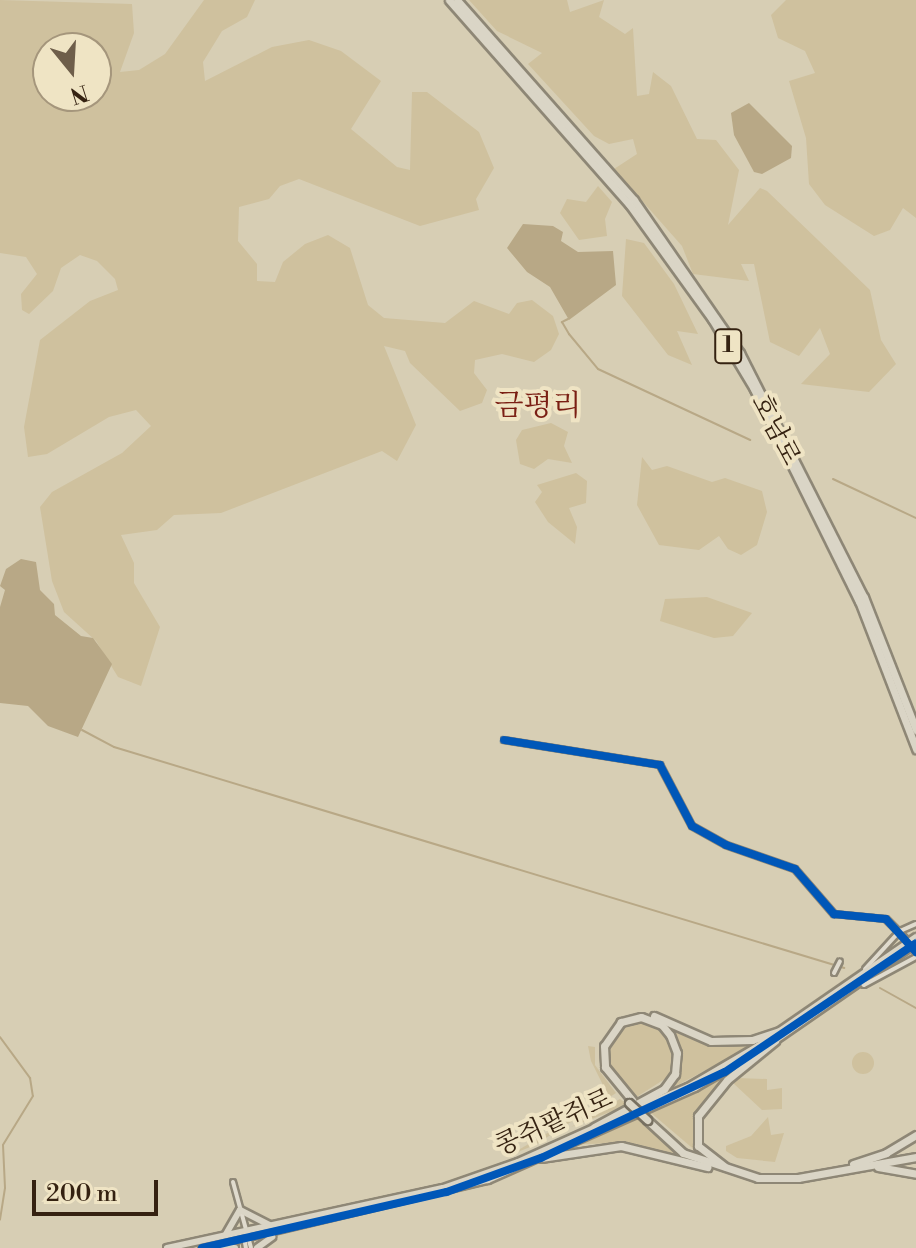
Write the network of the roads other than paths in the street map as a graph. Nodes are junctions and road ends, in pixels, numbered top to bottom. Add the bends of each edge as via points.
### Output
1 (449, 0) edge
2 (460, 0) edge
3 (502, 43) dead end
4 (551, 97) dead end
5 (591, 149) junction
6 (916, 730) edge
7 (504, 740) dead end
8 (916, 749) edge
9 (916, 924) edge
10 (900, 931) junction
11 (916, 937) edge
12 (906, 939) dead end
13 (915, 950) edge
14 (839, 962) dead end
15 (835, 971) dead end
16 (859, 980) junction
17 (785, 1029) junction
18 (775, 1041) junction
19 (631, 1102) junction
20 (594, 1127) junction
21 (916, 1135) edge
22 (916, 1155) edge
23 (541, 1158) junction
24 (854, 1166) junction
25 (726, 1169) junction
26 (916, 1174) edge
27 (233, 1182) dead end
28 (240, 1210) junction
29 (269, 1225) junction
30 (276, 1232) junction
31 (226, 1234) junction
32 (246, 1235) junction
33 (217, 1247) edge
34 (167, 1248) edge
35 (202, 1248) edge
36 (235, 1248) edge
37 (251, 1248) edge

1 - 8 highway, 호남로 / 1 via 629,204 712,319 760,402 853,589
2 - 3 highway
2 - 5 highway, 호남로 / 1
4 - 5 highway
5 - 6 highway, 호남로 / 1 via 669,246 759,386 864,597
7 - 10 street via 660,765 692,826 726,845 795,869 834,914 886,919
9 - 10 street
10 - 12 street
10 - 16 street
11 - 16 main road, 콩쥐팥쥐로
13 - 16 main road, 콩쥐팥쥐로
13 - 16 street via 864,985
14 - 15 street
16 - 17 main road, 콩쥐팥쥐로
16 - 18 main road, 콩쥐팥쥐로
17 - 19 highway via 752,1040 711,1041 650,1014 617,1019 599,1043 598,1056 602,1072
17 - 20 main road, 콩쥐팥쥐로 via 688,1087
18 - 23 main road, 콩쥐팥쥐로 via 695,1088
18 - 25 highway via 727,1080 697,1120 698,1146
19 - 20 highway via 605,1067 604,1046 621,1022 641,1017 662,1025 670,1035 677,1053 675,1074 664,1089
19 - 25 highway, bridge via 687,1150
20 - 29 main road, 콩쥐팥쥐로 via 443,1188
21 - 24 highway
22 - 24 highway
23 - 25 highway via 621,1146
23 - 30 main road, 콩쥐팥쥐로 via 466,1187
24 - 25 highway via 778,1179
24 - 26 highway
27 - 28 street
28 - 29 main road
28 - 31 main road
28 - 32 street
29 - 32 main road, 콩쥐팥쥐로
30 - 32 main road, 콩쥐팥쥐로
30 - 37 main road
31 - 32 main road, 콩쥐팥쥐로
31 - 34 main road, 콩쥐팥쥐로
32 - 33 main road, 콩쥐팥쥐로
32 - 37 street
33 - 35 main road, 콩쥐팥쥐로
33 - 36 main road

